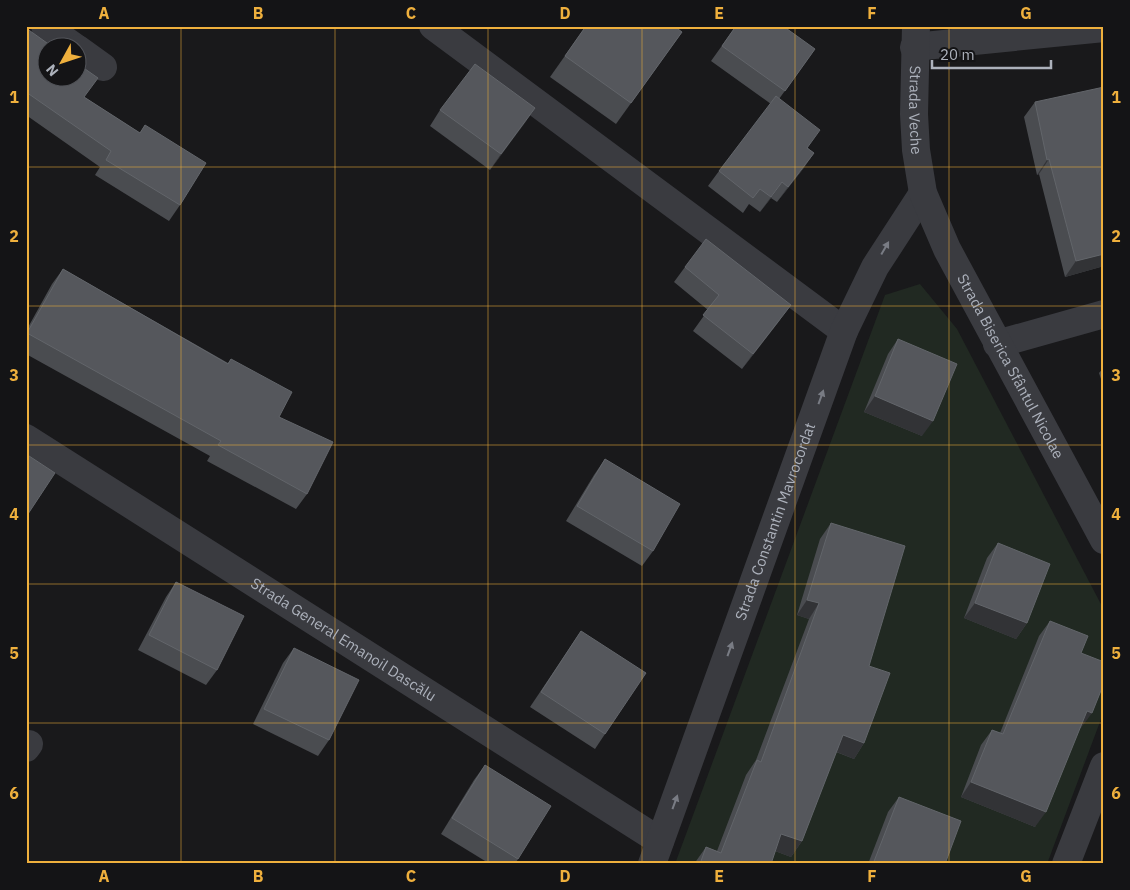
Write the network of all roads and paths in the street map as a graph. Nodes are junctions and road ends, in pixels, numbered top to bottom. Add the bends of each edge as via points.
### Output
1 (45, 26) edge
2 (433, 26) edge
3 (1104, 28) edge
4 (915, 37) edge
5 (62, 38) edge
6 (88, 56) edge
7 (103, 66) dead end
8 (923, 192) junction
9 (1104, 314) edge
10 (844, 331) junction
11 (997, 344) junction
12 (26, 438) edge
13 (1104, 540) edge
14 (1104, 766) edge
15 (656, 852) edge
16 (1066, 864) edge

1 - 5 street
2 - 10 street
3 - 4 street
4 - 8 street, Strada Veche via 914,123
6 - 7 street
10 -> 8 street, Strada Constantin Mavrocordat via 875,267
8 - 11 street, Strada Biserica Sfântul Nicolae via 947,249
9 - 11 street
15 -> 10 street, Strada Constantin Mavrocordat
11 - 13 street, Strada Biserica Sfântul Nicolae
12 - 15 street, Strada General Emanoil Dascălu
14 - 16 street

